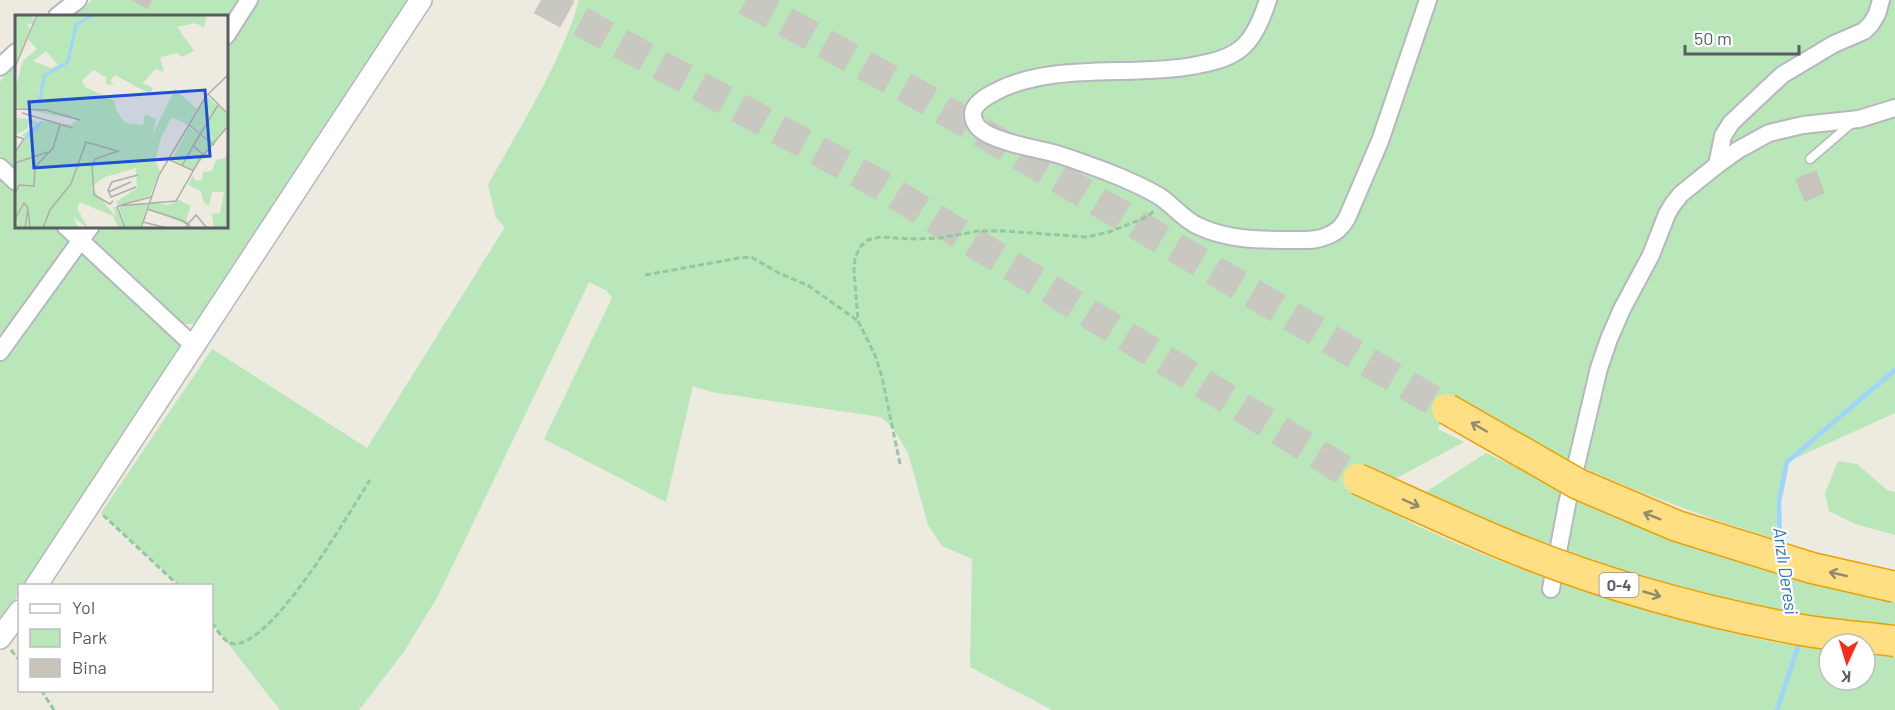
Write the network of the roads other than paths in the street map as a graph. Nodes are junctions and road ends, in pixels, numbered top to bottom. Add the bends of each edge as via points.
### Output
1 (78, 0) edge
2 (249, 0) edge
3 (421, 0) edge
4 (1268, 0) edge
5 (1428, 0) edge
6 (1881, 0) edge
7 (62, 15) edge
8 (228, 33) edge
9 (15, 53) edge
10 (0, 67) edge
11 (1895, 108) edge
12 (1856, 119) junction
13 (1810, 159) dead end
14 (1717, 165) junction
15 (0, 167) edge
16 (15, 181) edge
17 (66, 228) edge
18 (91, 228) edge
19 (81, 241) junction
20 (194, 346) junction
21 (0, 352) edge
22 (1447, 409) tunnel mouth
23 (1358, 479) tunnel mouth
24 (37, 584) edge
25 (1895, 587) edge
26 (1551, 589) dead end
27 (18, 614) edge
28 (0, 638) edge
29 (1895, 641) edge

1 - 7 street
2 - 8 street
3 - 20 street
4 - 5 street via 1249,40 1227,57 1178,68 1080,72 1019,81 980,101 973,110 974,119 988,134 1081,162 1142,187 1198,226 1238,238 1316,240 1340,229 1347,218 1380,141
6 - 14 street via 1864,31 1782,75 1731,123 1723,136
9 - 10 street
11 - 12 street
12 - 13 lane
12 - 14 street via 1769,133
14 - 26 street via 1673,204 1609,339 1567,504
15 - 16 street
17 - 19 street
18 - 19 street
19 - 20 street
19 - 21 street
20 - 24 street
25 -> 22 highway, bridge via 1812,568 1677,526 1578,484
23 -> 29 highway, O-4, bridge via 1511,548 1583,574 1715,612 1796,629
27 - 28 street

